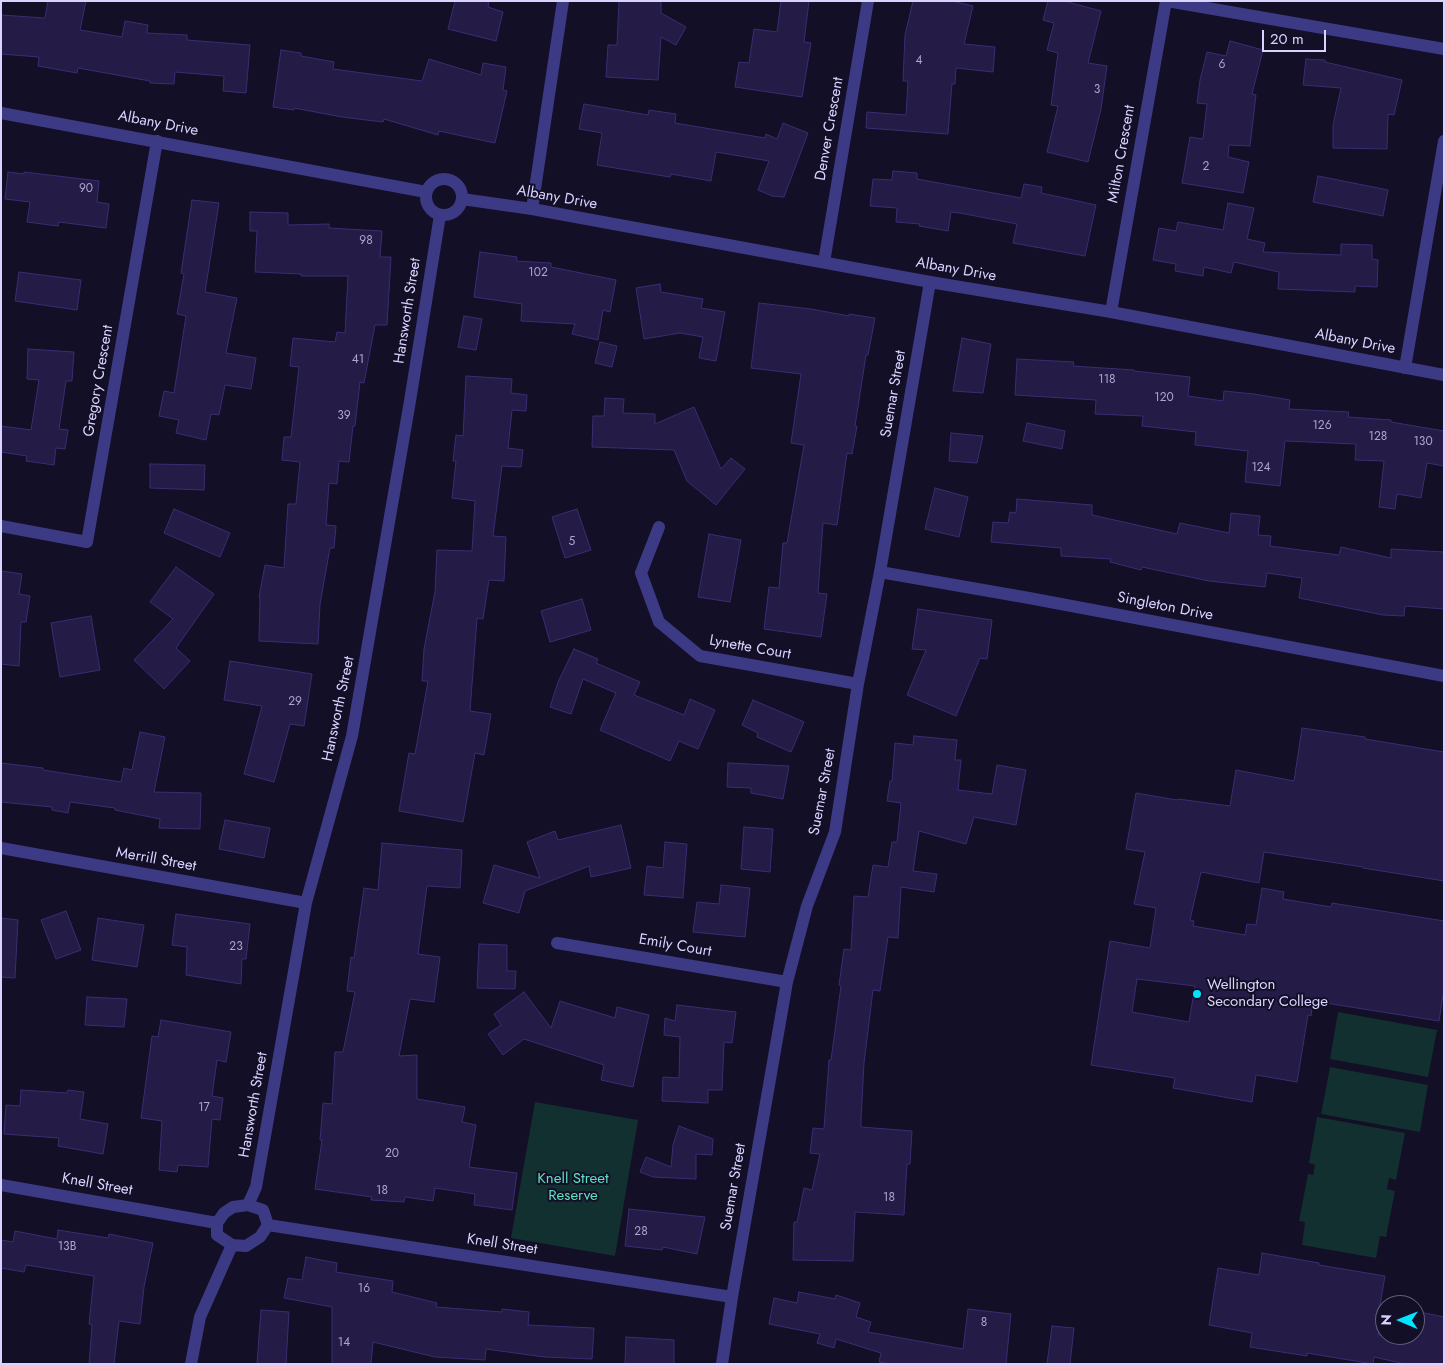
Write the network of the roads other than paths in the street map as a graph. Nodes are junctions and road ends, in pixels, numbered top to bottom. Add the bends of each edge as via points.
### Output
1 (563, 1) edge
2 (868, 1) edge
3 (1167, 1) edge
4 (1444, 49) edge
5 (1, 112) edge
6 (158, 141) junction
7 (1444, 141) edge
8 (426, 192) junction
9 (462, 199) junction
10 (532, 209) junction
11 (440, 215) junction
12 (824, 262) junction
13 (930, 282) junction
14 (1111, 312) junction
15 (1406, 368) junction
16 (1444, 375) edge
17 (1, 526) edge
18 (658, 526) dead end
19 (880, 572) junction
20 (1444, 676) edge
21 (858, 684) junction
22 (1, 848) edge
23 (306, 903) junction
24 (557, 943) dead end
25 (787, 982) junction
26 (1, 1185) edge
27 (248, 1204) junction
28 (217, 1222) junction
29 (268, 1225) junction
30 (232, 1245) junction
31 (732, 1297) junction
32 (191, 1364) edge
33 (722, 1364) edge

1 - 10 street
2 - 12 street, Denver Crescent
3 - 4 street, Milton Crescent
3 - 14 street, Milton Crescent
5 - 6 street, Albany Drive
6 - 8 street, Albany Drive
6 - 17 street, Gregory Crescent via 87,542
7 - 15 street
8 - 9 street via 438,179 451,179 460,187
8 - 11 street via 427,204
9 - 10 street, Albany Drive
9 - 11 street via 457,210
10 - 12 street, Albany Drive
11 - 23 street, Hansworth Street via 352,736
12 - 13 street, Albany Drive
13 - 14 street, Albany Drive
13 - 19 street, Suemar Street
14 - 15 street, Albany Drive
15 - 16 street, Albany Drive
18 - 21 street, Lynette Court via 642,573 659,622 700,656
19 - 20 street, Singleton Drive
19 - 21 street, Suemar Street
21 - 25 street, Suemar Street via 835,832 807,906
22 - 23 street, Merrill Street
23 - 27 street, Hansworth Street via 256,1187
24 - 25 street, Emily Court
25 - 31 street, Suemar Street
26 - 28 street, Knell Street
27 - 28 street via 224,1212
27 - 29 street via 263,1210
28 - 30 street via 217,1235
29 - 30 street via 260,1237 246,1246
29 - 31 street, Knell Street
30 - 32 street via 200,1317
31 - 33 street, Suemar Street

